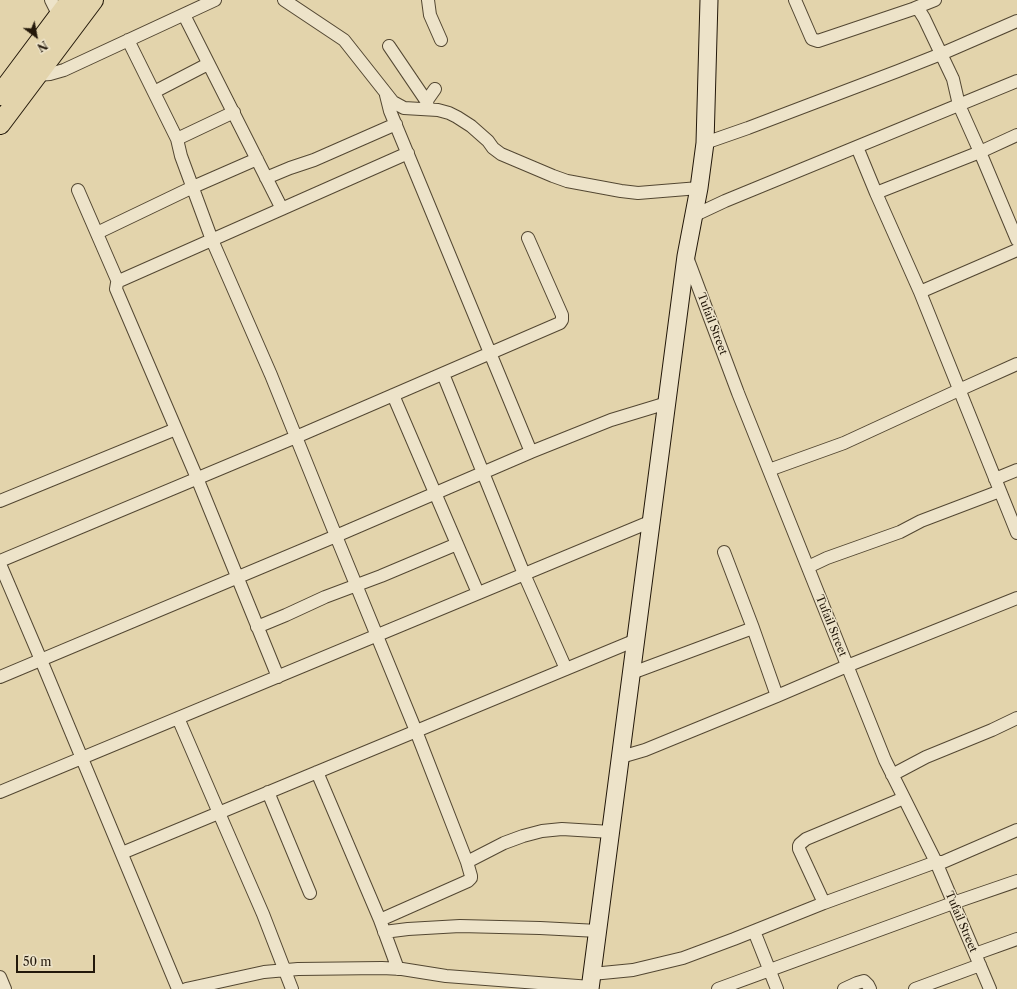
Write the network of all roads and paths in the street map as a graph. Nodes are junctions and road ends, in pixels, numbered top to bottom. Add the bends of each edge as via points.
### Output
1 (71, 0) edge
2 (93, 0) edge
3 (215, 0) edge
4 (284, 0) edge
5 (428, 0) edge
6 (709, 0) edge
7 (795, 0) edge
8 (934, 0) edge
9 (55, 8) edge
10 (915, 8) junction
11 (184, 15) junction
12 (1017, 21) edge
13 (128, 40) junction
14 (441, 40) dead end
15 (388, 46) dead end
16 (941, 54) junction
17 (208, 64) junction
18 (37, 75) junction
19 (1017, 81) edge
20 (435, 89) dead end
21 (154, 92) junction
22 (386, 94) junction
23 (0, 95) edge
24 (959, 105) junction
25 (428, 106) junction
26 (234, 112) junction
27 (0, 124) edge
28 (396, 124) junction
29 (1017, 135) edge
30 (177, 139) junction
31 (705, 143) junction
32 (857, 147) junction
33 (980, 152) junction
34 (408, 153) junction
35 (257, 158) junction
36 (266, 178) junction
37 (193, 187) junction
38 (699, 188) junction
39 (78, 190) dead end
40 (876, 194) junction
41 (282, 209) junction
42 (693, 216) junction
43 (96, 233) junction
44 (528, 238) dead end
45 (212, 240) junction
46 (1017, 240) edge
47 (1017, 250) edge
48 (686, 256) junction
49 (118, 282) junction
50 (920, 292) junction
51 (490, 353) junction
52 (1017, 364) edge
53 (443, 374) junction
54 (959, 390) junction
55 (394, 395) junction
56 (667, 403) junction
57 (176, 429) junction
58 (296, 436) junction
59 (532, 452) junction
60 (769, 470) junction
61 (1017, 470) edge
62 (483, 473) junction
63 (197, 478) junction
64 (995, 479) junction
65 (1000, 491) junction
66 (435, 494) junction
67 (0, 501) edge
68 (652, 521) junction
69 (1017, 533) edge
70 (336, 536) junction
71 (457, 544) junction
72 (724, 552) dead end
73 (0, 562) edge
74 (808, 568) junction
75 (524, 574) junction
76 (237, 578) junction
77 (356, 586) junction
78 (478, 593) junction
79 (1017, 598) edge
80 (257, 627) junction
81 (753, 628) junction
82 (377, 635) junction
83 (636, 640) junction
84 (41, 660) junction
85 (847, 666) junction
86 (566, 669) junction
87 (632, 673) junction
88 (278, 676) junction
89 (0, 677) edge
90 (777, 696) junction
91 (178, 718) junction
92 (1017, 718) edge
93 (416, 731) junction
94 (621, 757) junction
95 (82, 758) junction
96 (317, 772) junction
97 (892, 775) junction
98 (0, 792) edge
99 (268, 792) junction
100 (904, 798) junction
101 (219, 813) junction
102 (1017, 830) edge
103 (611, 832) junction
104 (122, 853) junction
105 (467, 862) junction
106 (936, 862) junction
107 (1017, 881) edge
108 (310, 892) dead end
109 (824, 903) junction
110 (953, 903) junction
111 (380, 920) junction
112 (598, 931) junction
113 (754, 931) junction
114 (384, 932) junction
115 (1017, 939) edge
116 (978, 960) junction
117 (398, 969) junction
118 (770, 970) junction
119 (285, 971) junction
120 (0, 977) edge
121 (591, 983) edge
122 (236, 984) edge
123 (5, 989) edge
124 (178, 989) edge
125 (186, 989) edge
126 (292, 989) edge
127 (718, 989) edge
128 (777, 989) edge
129 (844, 989) edge
130 (870, 989) edge
131 (916, 989) edge
132 (990, 989) edge

1 - 9 highway
2 - 18 highway
3 - 11 street
4 - 22 street via 344,40
5 - 14 street via 430,15
6 - 31 main road
7 - 10 street via 812,39 818,41
8 - 10 street
9 - 23 highway
10 - 16 street via 922,14
11 - 13 street
11 - 17 street
12 - 16 street
13 - 18 street via 64,70
13 - 21 street
15 - 25 street
16 - 24 street via 953,79
16 - 31 street
17 - 21 street
17 - 26 street
18 - 27 highway
19 - 24 street
20 - 25 street via 428,99
21 - 30 street
22 - 25 street via 393,102 404,108 419,110
22 - 28 street
24 - 32 street
24 - 33 street
25 - 38 street via 449,113 471,126 501,154 567,181 638,192
26 - 30 street
26 - 35 street
28 - 34 street
28 - 36 street
29 - 33 street
30 - 37 street
31 - 38 main road
32 - 40 street
32 - 42 street
33 - 40 street
33 - 46 street
34 - 41 street
34 - 51 street
35 - 36 street
35 - 37 street
36 - 41 street
37 - 43 street
37 - 45 street
38 - 42 main road
39 - 43 street
40 - 50 street
41 - 45 street
42 - 48 main road
43 - 49 street
44 - 51 street via 562,320
45 - 49 street
45 - 58 street
47 - 50 street
48 - 56 main road
48 - 60 street, Tufail Street
49 - 57 street via 116,289
50 - 54 street
51 - 53 street
51 - 59 street
52 - 54 street
53 - 55 street
53 - 62 street
54 - 60 street via 844,443
54 - 64 street
55 - 58 street
55 - 66 street
56 - 59 street via 610,420
56 - 68 main road
57 - 63 street
57 - 67 street
58 - 63 street
58 - 70 street
59 - 62 street
60 - 74 street, Tufail Street
61 - 64 street
62 - 66 street
62 - 75 street
63 - 73 street
63 - 76 street
64 - 65 street
65 - 69 street
65 - 74 street via 921,521 900,532 827,558
66 - 70 street
66 - 71 street
68 - 75 street
68 - 83 main road
70 - 76 street
70 - 77 street
71 - 77 street
71 - 78 street
72 - 81 street
73 - 84 street
74 - 85 street, Tufail Street
75 - 78 street
75 - 86 street
76 - 80 street
76 - 84 street
77 - 80 street
77 - 82 street
78 - 82 street
79 - 85 street
80 - 88 street
81 - 87 street
81 - 90 street
82 - 88 street
82 - 93 street
83 - 86 street
83 - 87 main road
84 - 89 street
84 - 95 street
85 - 90 street
85 - 97 street, Tufail Street
86 - 93 street
87 - 94 main road
88 - 91 street
90 - 94 street via 645,750
91 - 95 street
91 - 101 street
92 - 97 street via 926,757
93 - 96 street
93 - 105 street
94 - 103 main road
95 - 98 street
95 - 104 street
96 - 99 street
96 - 111 street
97 - 100 street, Tufail Street
99 - 101 street
99 - 108 street
100 - 106 street, Tufail Street
100 - 109 street via 806,839 800,844 799,849
101 - 104 street
101 - 119 street
102 - 106 street via 943,862
103 - 105 street via 562,829 542,831 504,843
103 - 112 main road
104 - 124 street
105 - 111 street via 472,876 468,881
106 - 109 street
106 - 110 street, Tufail Street
107 - 110 street
109 - 113 street
110 - 116 street, Tufail Street
110 - 118 street
111 - 114 street
112 - 114 street via 460,926
112 - 121 main road
113 - 118 street
113 - 121 street via 683,958
114 - 117 street
115 - 116 street
116 - 131 street
116 - 132 street, Tufail Street
117 - 119 street
117 - 121 street via 446,976
118 - 127 street
118 - 128 street
119 - 122 street via 264,972
119 - 126 street
120 - 123 street
122 - 125 street
129 - 130 street via 862,981 866,982

